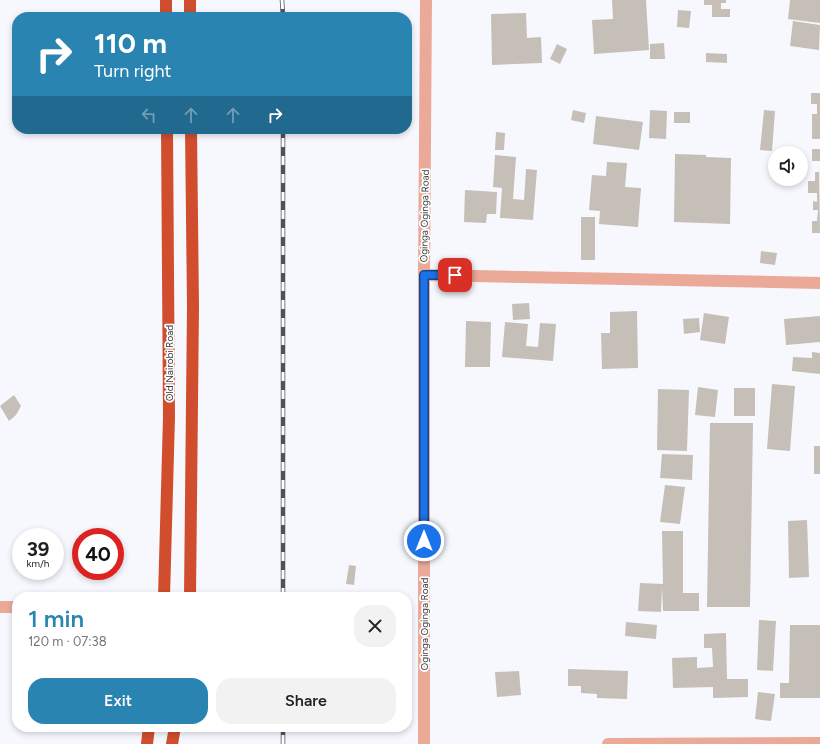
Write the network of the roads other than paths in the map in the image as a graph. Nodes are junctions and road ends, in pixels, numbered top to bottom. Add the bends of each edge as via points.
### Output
1 (166, 0) edge
2 (190, 0) edge
3 (426, 0) edge
4 (166, 12) edge
5 (190, 12) edge
6 (167, 134) edge
7 (191, 134) edge
8 (424, 275) junction
9 (820, 283) edge
10 (164, 592) edge
11 (190, 592) edge
12 (0, 607) edge
13 (12, 607) edge
14 (149, 732) edge
15 (174, 732) edge
16 (820, 743) edge
17 (147, 744) edge
18 (172, 744) edge
19 (424, 744) edge
20 (608, 744) edge

1 - 4 highway
2 - 5 highway
3 - 8 street, Oginga Oginga Road
6 - 10 highway, Old Nairobi Road via 169,417
7 - 11 highway via 194,306
8 - 9 street
8 - 19 street, Oginga Oginga Road
12 - 13 street
14 - 17 highway
15 - 18 highway
16 - 20 street

